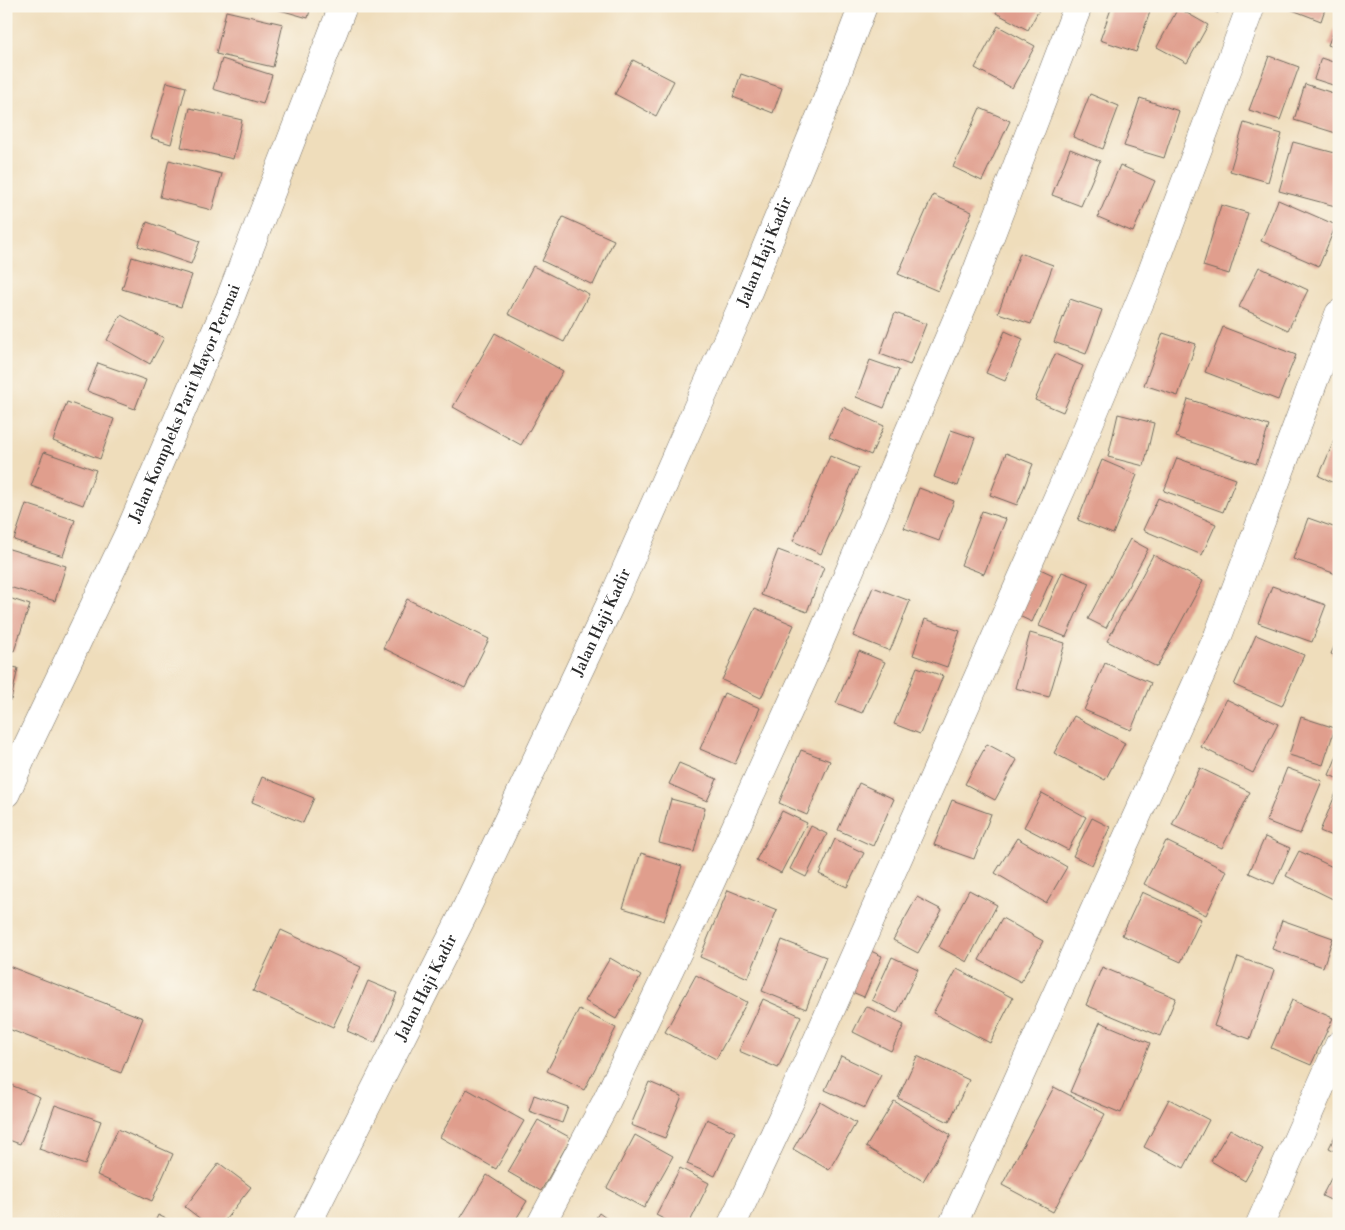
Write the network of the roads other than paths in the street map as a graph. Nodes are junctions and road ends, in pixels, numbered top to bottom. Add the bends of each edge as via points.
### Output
1 (343, 6) edge
2 (863, 6) edge
3 (1078, 6) edge
4 (1251, 6) edge
5 (1339, 314) edge
6 (6, 793) edge
7 (1339, 1045) edge
8 (307, 1224) edge
9 (541, 1224) edge
10 (732, 1224) edge
11 (953, 1224) edge
12 (1260, 1224) edge

1 - 6 street, Jalan Kompleks Parit Mayor Permai via 231,296 129,533
2 - 8 street, Jalan Haji Kadir via 740,311 616,592 464,913
3 - 9 street via 972,284 812,659 610,1093
4 - 10 street via 1148,280 1069,472 793,1095
5 - 11 street via 1218,636
7 - 12 street

